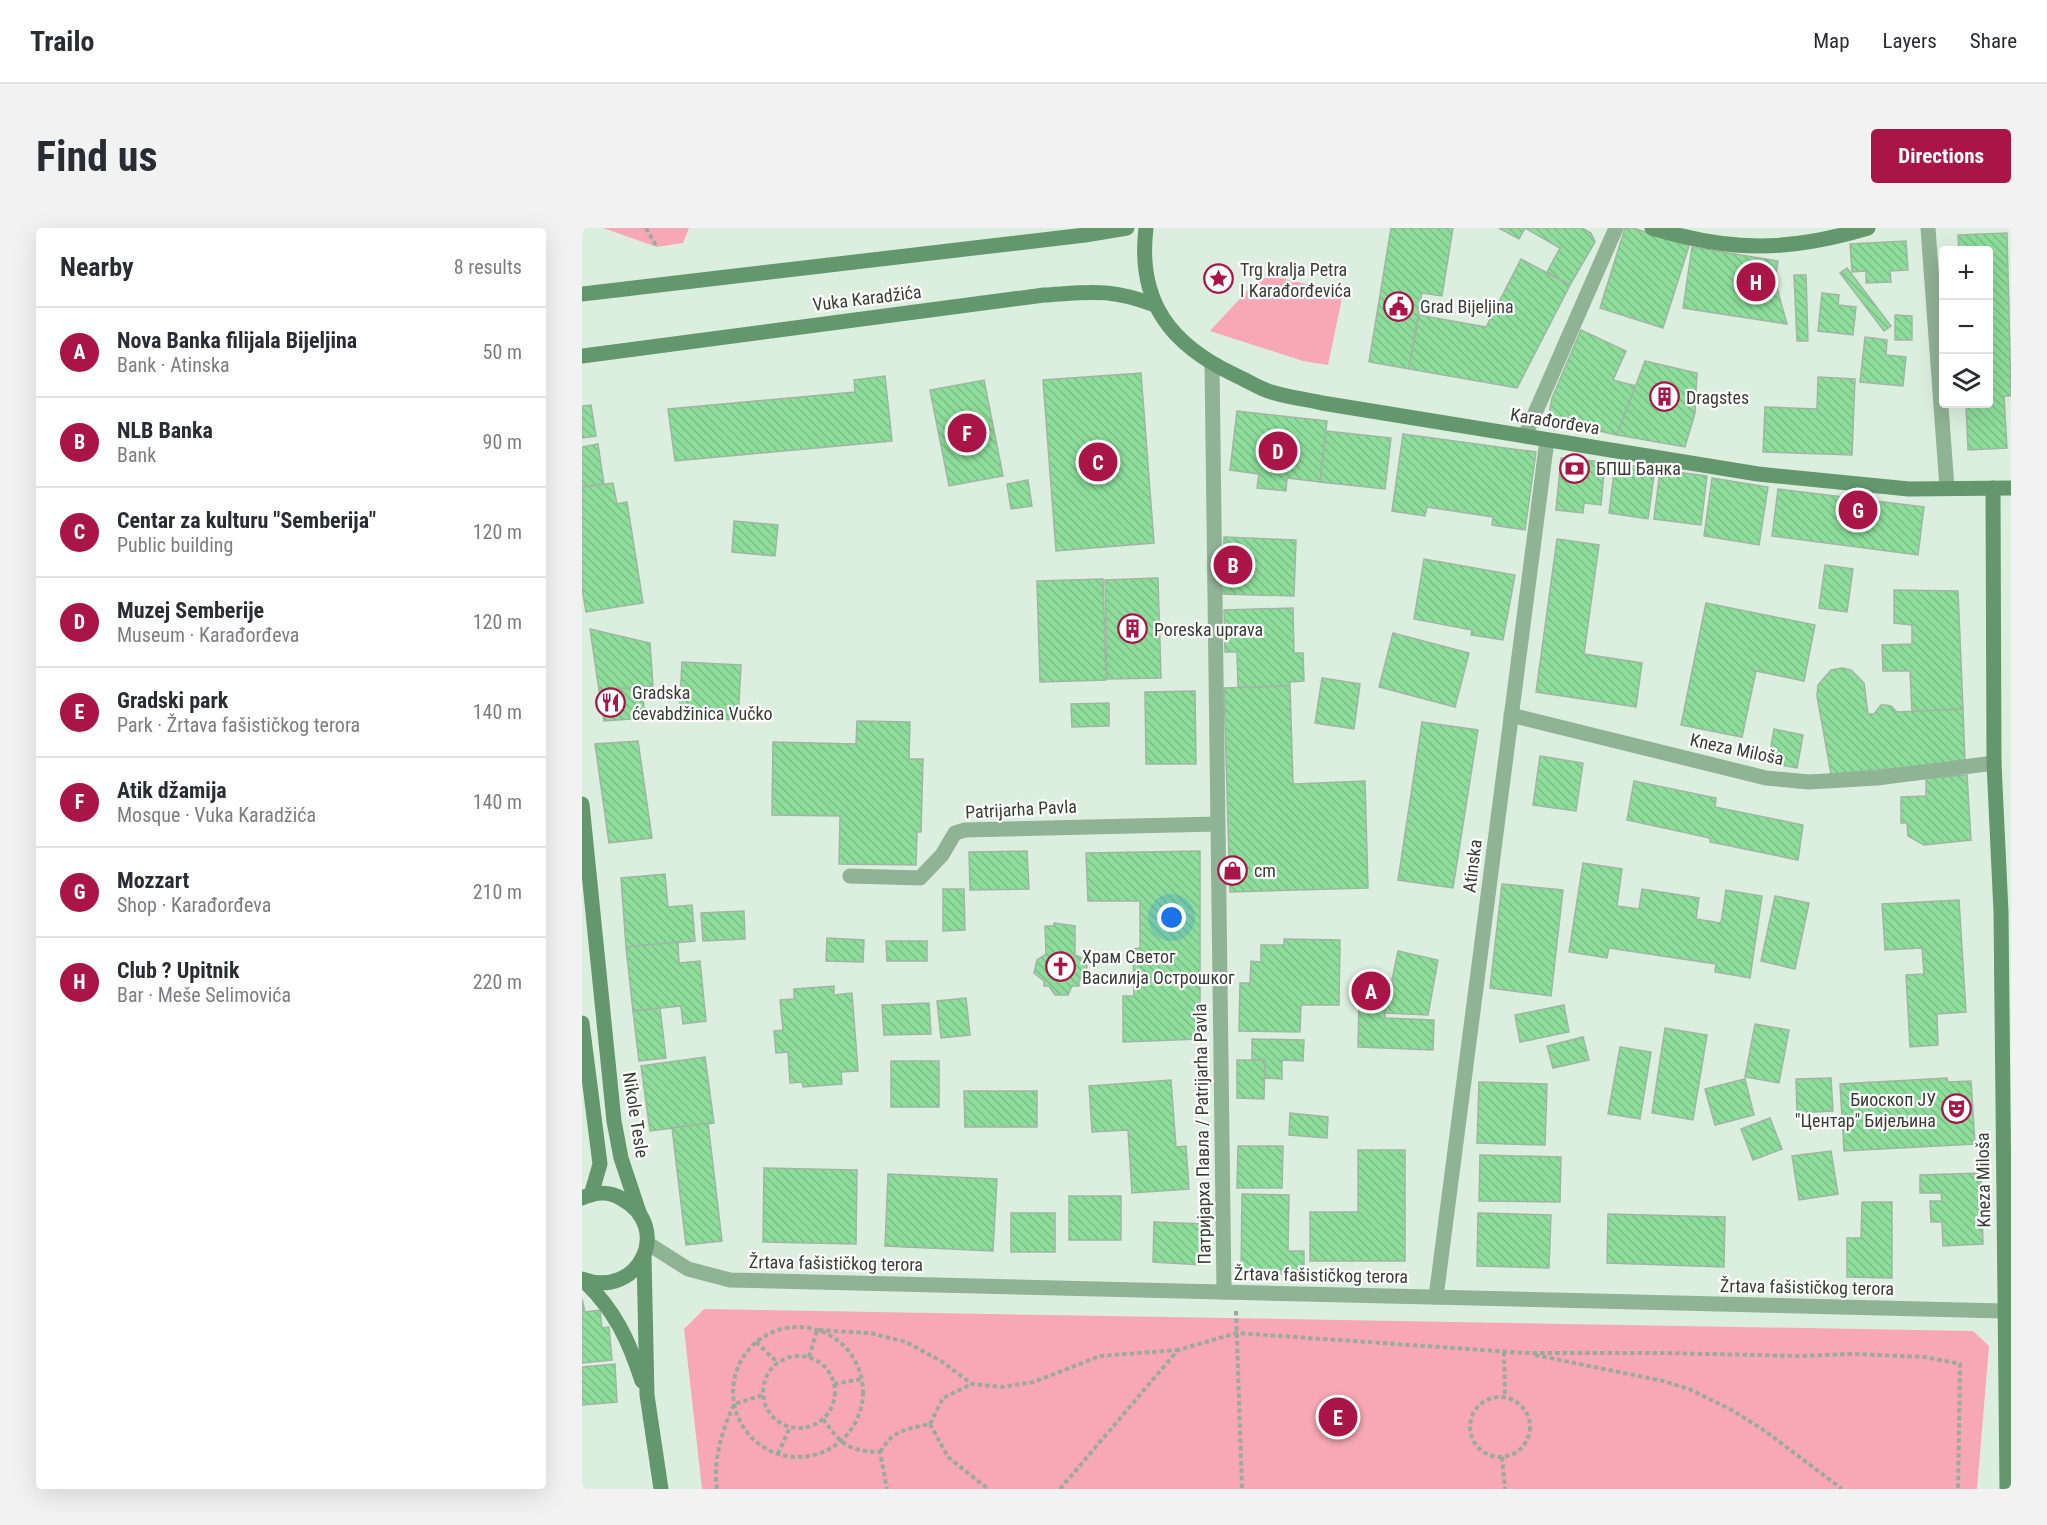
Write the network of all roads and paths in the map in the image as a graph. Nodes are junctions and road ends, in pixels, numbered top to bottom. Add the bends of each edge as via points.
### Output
1 (646, 228) edge
2 (1127, 228) edge
3 (1146, 228) edge
4 (1616, 228) edge
5 (1652, 228) edge
6 (1868, 228) edge
7 (1928, 228) edge
8 (657, 248) dead end
9 (582, 294) edge
10 (1155, 305) junction
11 (582, 356) edge
12 (1212, 364) junction
13 (1525, 436) junction
14 (1547, 440) junction
15 (1947, 488) junction
16 (1993, 488) junction
17 (2011, 488) edge
18 (1511, 716) junction
19 (1994, 763) junction
20 (582, 804) edge
21 (582, 811) edge
22 (1217, 824) junction
23 (850, 876) dead end
24 (2006, 913) edge
25 (582, 1023) edge
26 (2006, 1103) edge
27 (586, 1196) edge
28 (640, 1215) junction
29 (646, 1249) junction
30 (583, 1279) edge
31 (1230, 1292) junction
32 (1436, 1297) junction
33 (2004, 1311) junction
34 (817, 1330) junction
35 (1237, 1333) junction
36 (756, 1342) junction
37 (1178, 1350) junction
38 (1504, 1352) junction
39 (1526, 1353) junction
40 (809, 1357) junction
41 (778, 1363) junction
42 (862, 1379) junction
43 (834, 1384) junction
44 (972, 1384) junction
45 (647, 1395) junction
46 (763, 1395) junction
47 (1505, 1397) junction
48 (734, 1404) junction
49 (823, 1419) junction
50 (930, 1424) junction
51 (790, 1427) junction
52 (840, 1443) junction
53 (880, 1452) junction
54 (778, 1454) junction
55 (1502, 1457) junction
56 (661, 1489) edge
57 (717, 1489) edge
58 (887, 1489) edge
59 (988, 1489) edge
60 (1060, 1489) edge
61 (1242, 1489) edge
62 (1505, 1489) edge
63 (1842, 1489) edge
64 (1958, 1489) edge
65 (2007, 1489) edge

1 - 8 path
2 - 9 main road, Vuka Karadžića
3 - 10 main road, Karađorđeva via 1146,277
4 - 13 street
5 - 6 main road via 1743,248 1799,245
7 - 15 street
10 - 11 main road, Vuka Karadžića via 1107,291 1044,295
10 - 12 main road, Karađorđeva via 1184,345
12 - 13 main road, Karađorđeva via 1268,391
12 - 22 street, Патријарха Павла / Patrijarha Pavla
13 - 14 main road, Karađorđeva
14 - 15 main road, Karađorđeva via 1758,474 1909,489
14 - 18 street, Atinska
15 - 16 main road, Karađorđeva
16 - 17 main road, Karađorđeva
16 - 19 main road, Kneza Miloša
18 - 19 street, Kneza Miloša via 1766,778 1809,782 1877,778
18 - 32 street, Atinska
19 - 24 main road, Kneza Miloša
20 - 21 main road, Nikole Tesle
21 - 28 main road, Nikole Tesle via 614,1121 621,1158
22 - 23 street, Patrijarha Pavla via 965,830 955,833 931,870 920,878
22 - 31 street, Патријарха Павла / Patrijarha Pavla
24 - 26 main road, Kneza Miloša
25 - 27 main road via 600,1164
26 - 33 main road, Kneza Miloša
27 - 28 main road via 605,1193 619,1197
28 - 29 main road, Nikole Tesle via 646,1228
29 - 30 main road via 636,1269 625,1278 597,1284
29 - 31 street, Žrtava fašističkog terora via 688,1269 730,1280
29 - 45 main road, Nikole Tesle
30 - 45 main road via 622,1328
31 - 32 street, Žrtava fašističkog terora
31 - 35 path
32 - 33 street, Žrtava fašističkog terora
33 - 65 main road, Kneza Miloša
34 - 36 path via 795,1327 772,1332
34 - 40 path
34 - 42 path via 847,1349
34 - 44 path via 870,1333 906,1342
35 - 37 path
35 - 38 path
35 - 61 path
36 - 41 path
36 - 48 path via 740,1362 734,1382
37 - 44 path via 1100,1356 1020,1386
37 - 60 path
38 - 39 path
38 - 47 path
39 - 63 path via 1689,1389 1765,1431
39 - 64 path via 1853,1354 1925,1357 1960,1364
40 - 41 path via 790,1356
40 - 43 path via 825,1367
41 - 46 path via 767,1374
42 - 43 path
42 - 52 path via 863,1402 857,1421
43 - 49 path via 832,1405
44 - 50 path via 943,1398
45 - 56 main road
46 - 48 path
46 - 51 path via 770,1413
47 - 55 path via 1514,1400 1527,1414 1530,1433 1521,1450
47 - 55 path via 1478,1406 1470,1424 1475,1444 1482,1452
48 - 54 path via 749,1435
48 - 57 path via 717,1456
49 - 51 path via 808,1426
49 - 52 path
50 - 53 path via 889,1437
50 - 59 path via 948,1457
51 - 54 path
52 - 53 path
52 - 54 path via 813,1456
53 - 58 path
55 - 62 path

